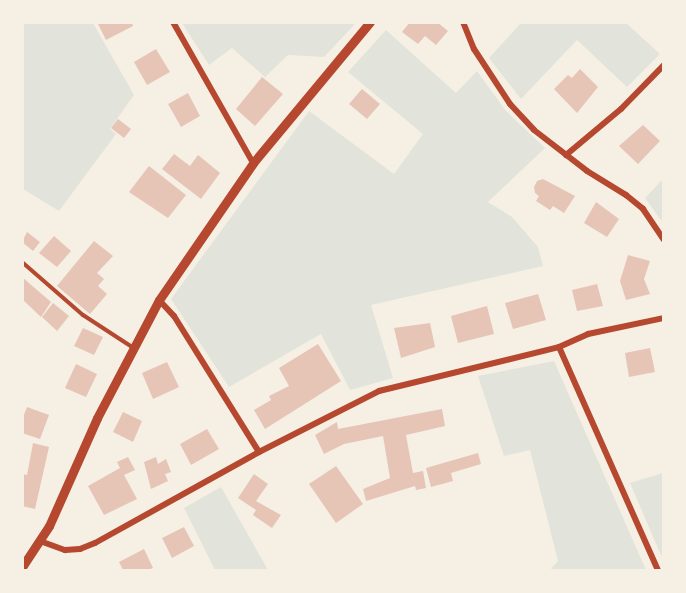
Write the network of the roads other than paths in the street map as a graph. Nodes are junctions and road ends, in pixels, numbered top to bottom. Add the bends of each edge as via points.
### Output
1 (173, 22) edge
2 (370, 22) edge
3 (463, 22) edge
4 (663, 65) edge
5 (566, 155) junction
6 (253, 163) junction
7 (663, 240) edge
8 (22, 262) edge
9 (159, 300) junction
10 (663, 318) edge
11 (132, 347) junction
12 (560, 347) junction
13 (259, 452) junction
14 (40, 541) junction
15 (22, 567) edge
16 (658, 570) edge

1 - 6 street
2 - 6 street
3 - 5 street via 474,49 510,104 534,130
4 - 5 street via 621,109
5 - 7 street via 643,209
6 - 9 street
8 - 11 lane via 83,315
9 - 11 street
9 - 13 street via 174,316
10 - 12 street via 588,334
11 - 14 street
12 - 13 street via 379,392
12 - 16 street
13 - 14 street via 80,549 65,550
14 - 15 street

